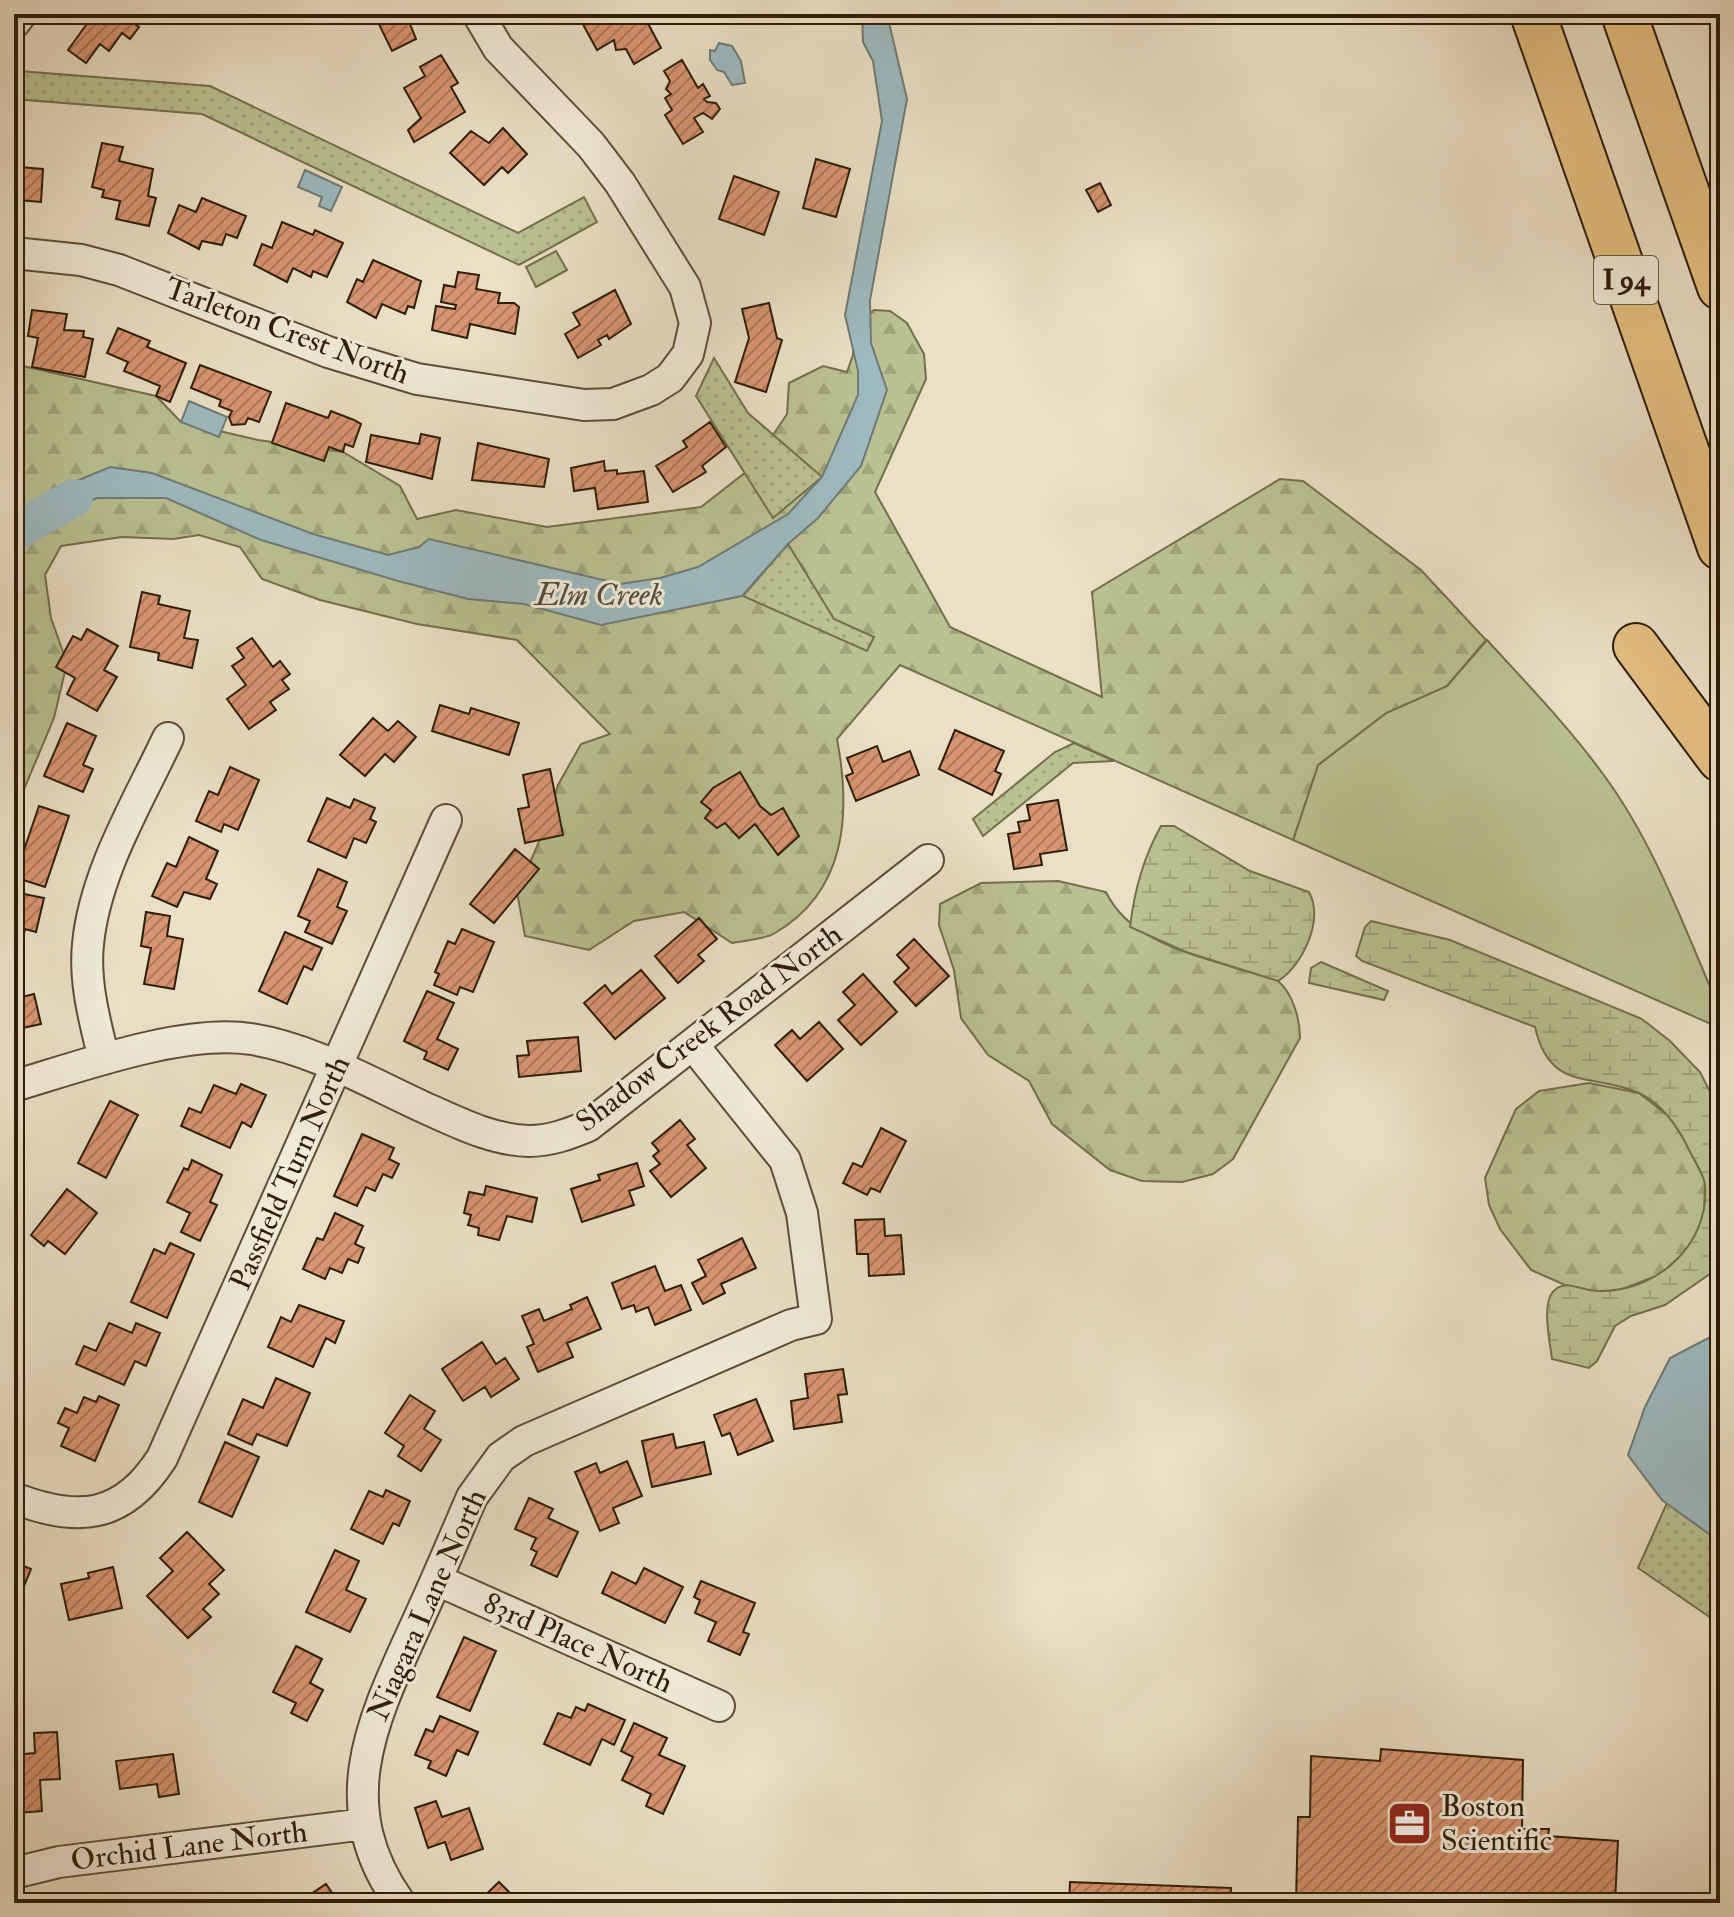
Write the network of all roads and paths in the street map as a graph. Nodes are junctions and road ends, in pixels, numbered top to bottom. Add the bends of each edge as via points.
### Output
1 (21, 14) edge
2 (478, 14) edge
3 (1533, 14) edge
4 (1624, 14) edge
5 (14, 23) edge
6 (14, 253) edge
7 (1720, 287) edge
8 (1720, 547) edge
9 (1636, 646) dead end
10 (168, 738) dead end
11 (1720, 759) edge
12 (446, 820) dead end
13 (928, 860) dead end
14 (693, 1045) junction
15 (104, 1059) junction
16 (337, 1068) junction
17 (14, 1086) edge
18 (14, 1498) edge
19 (437, 1580) junction
20 (719, 1706) dead end
21 (365, 1824) junction
22 (14, 1873) edge
23 (400, 1903) edge

1 - 5 street
2 - 6 street, Tarleton Crest North via 498,48 591,145 649,226 694,310 688,354 670,378 636,397 613,404 554,402 373,368 119,270
3 - 8 highway, I 94
4 - 7 highway
9 - 11 highway
10 - 15 street via 108,867 90,932 89,993
12 - 16 street, Passfield Turn North
13 - 14 street, Shadow Creek Road North
14 - 16 street, Shadow Creek Road North via 588,1126 532,1141 472,1129
14 - 19 street, Niagara Lane North via 785,1160 802,1213 816,1319 524,1441 485,1475
15 - 16 street, Shadow Creek Road North via 207,1038 250,1039
15 - 17 street, Shadow Creek Road North
16 - 18 street, Passfield Turn North via 149,1479 110,1507 88,1514 66,1514
19 - 20 street, 83rd Place North
19 - 21 street, Niagara Lane North via 368,1739
21 - 22 street, Orchid Lane North via 59,1862
21 - 23 street, Niagara Lane North via 374,1856

